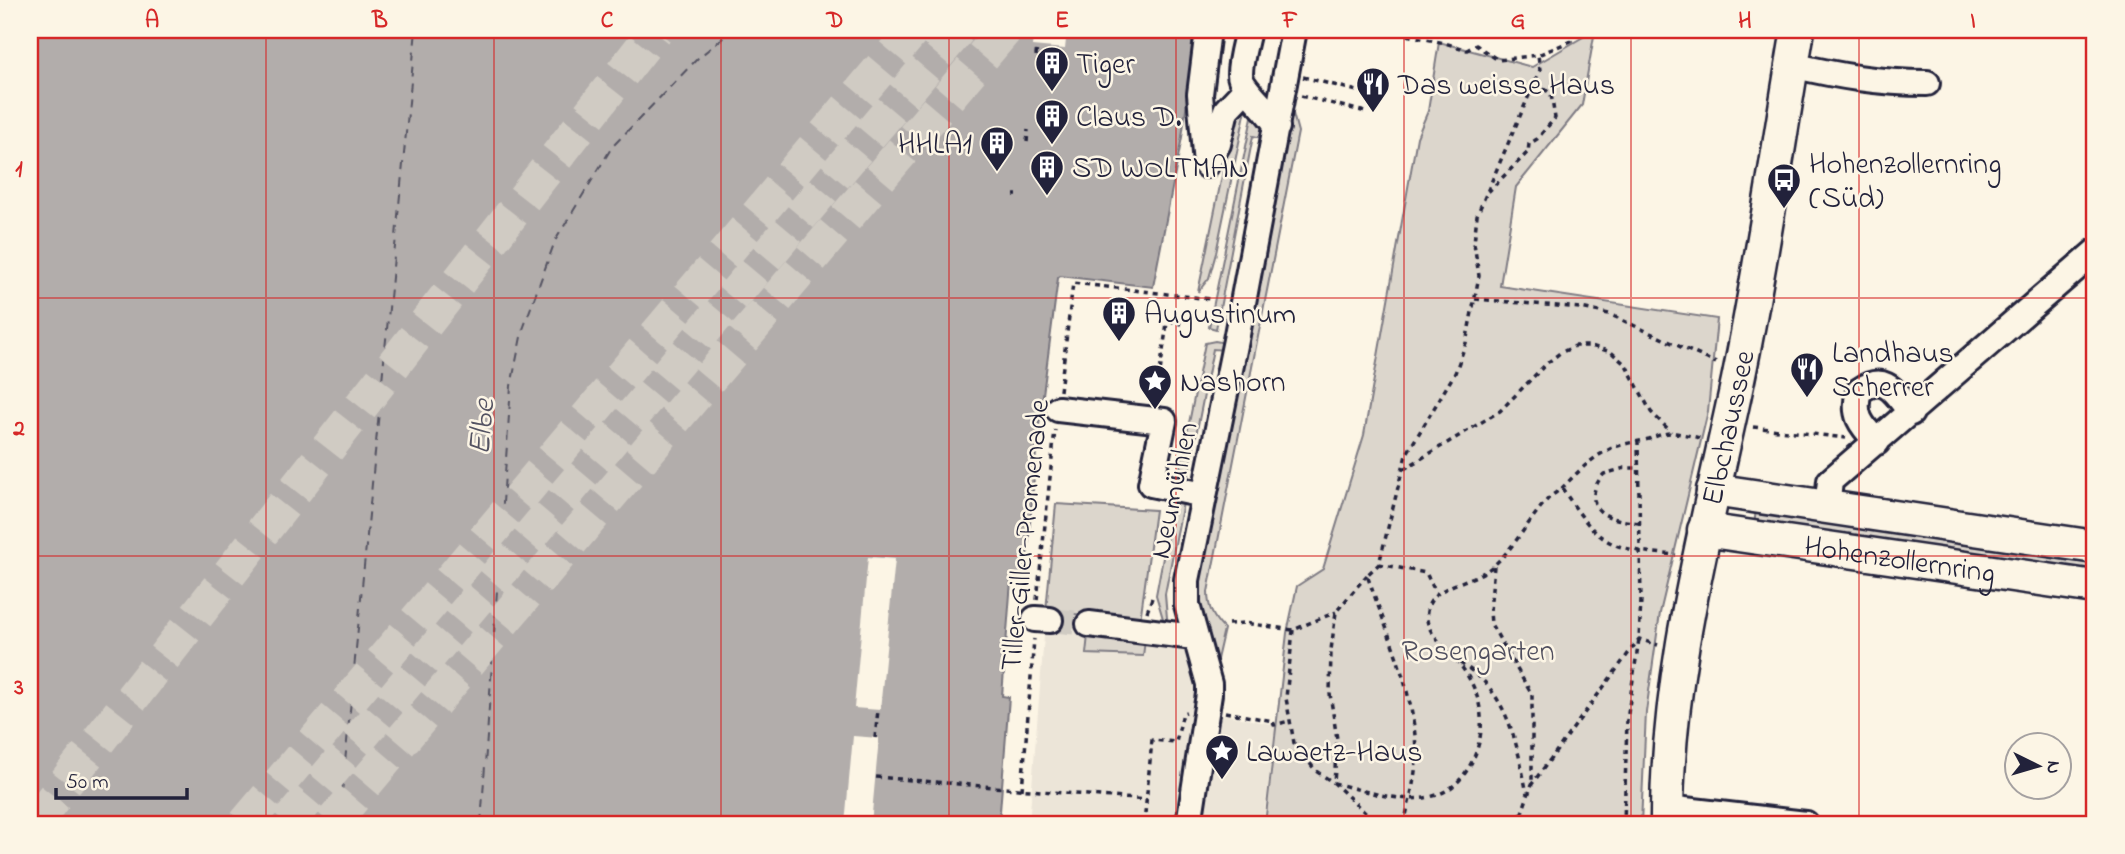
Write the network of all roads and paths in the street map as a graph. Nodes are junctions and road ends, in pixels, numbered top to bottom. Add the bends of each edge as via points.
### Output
1 (1208, 30) edge
2 (1248, 30) edge
3 (1294, 30) edge
4 (1403, 30) edge
5 (1567, 30) edge
6 (1798, 30) edge
7 (1037, 46) dead end
8 (1538, 55) junction
9 (1036, 56) dead end
10 (1792, 65) junction
11 (1303, 77) dead end
12 (1535, 81) junction
13 (1927, 83) dead end
14 (1246, 89) junction
15 (1373, 95) dead end
16 (1299, 96) dead end
17 (1366, 112) dead end
18 (1277, 127) junction
19 (1028, 130) dead end
20 (1027, 142) dead end
21 (1486, 193) junction
22 (2095, 252) edge
23 (1210, 299) dead end
24 (1475, 299) junction
25 (1181, 324) dead end
26 (1716, 362) dead end
27 (1146, 399) dead end
28 (1058, 409) junction
29 (1910, 412) junction
30 (1749, 427) dead end
31 (1671, 432) junction
32 (1704, 438) dead end
33 (1638, 442) junction
34 (1877, 442) junction
35 (1640, 468) junction
36 (1404, 469) junction
37 (1562, 488) junction
38 (1713, 491) junction
39 (1204, 495) junction
40 (1827, 509) junction
41 (1639, 523) junction
42 (1704, 530) junction
43 (2095, 547) edge
44 (1642, 552) junction
45 (1379, 564) junction
46 (1494, 566) junction
47 (1367, 575) junction
48 (2095, 587) edge
49 (1436, 593) junction
50 (1336, 612) junction
51 (1089, 624) tunnel mouth
52 (1228, 624) dead end
53 (1293, 630) junction
54 (1194, 637) junction
55 (1639, 639) junction
56 (1681, 649) junction
57 (1458, 662) junction
58 (878, 710) dead end
59 (1182, 716) dead end
60 (1258, 718) dead end
61 (1289, 721) junction
62 (875, 738) dead end
63 (876, 777) dead end
64 (1334, 783) junction
65 (1532, 783) junction
66 (1022, 790) junction
67 (1527, 796) junction
68 (1147, 800) junction
69 (1409, 800) junction
70 (1667, 816) edge
71 (1144, 824) edge
72 (1189, 824) edge
73 (1377, 824) edge
74 (1404, 824) edge
75 (1518, 824) edge
76 (1624, 824) edge
77 (1806, 824) edge

1 - 14 street via 1200,94 1206,165 1218,144 1226,110
2 - 14 street via 1240,73
3 - 18 street, Neumühlen
4 - 8 path via 1402,34 1467,50 1476,45 1498,60
5 - 8 path via 1571,41
6 - 10 main road, Elbchaussee
7 - 9 path
8 - 12 path via 1540,70
10 - 13 street via 1842,77 1903,85
10 - 38 main road, Elbchaussee via 1749,318
11 - 15 path
12 - 21 path
12 - 21 path via 1551,94 1555,118
14 - 18 street
16 - 17 path
18 - 39 street, Neumühlen
19 - 20 path
21 - 24 path via 1474,229 1479,276
22 - 29 street
23 - 28 path, Tiller-Giller-Promenade via 1073,283
24 - 26 path via 1609,314
24 - 36 path via 1454,373 1406,455
25 - 27 path via 1167,323 1157,400
28 - 39 street via 1164,421 1151,484
28 - 66 path, Tiller-Giller-Promenade via 1043,620
29 - 34 street
29 - 34 street via 1884,384 1868,384 1859,391 1855,413
30 - 34 path
31 - 32 path
31 - 33 path
31 - 36 path via 1651,412 1626,365 1611,352 1575,346 1547,363 1500,411
33 - 35 path
33 - 37 path via 1609,449
34 - 40 street via 1830,481
35 - 41 path
35 - 41 path via 1604,474 1593,500 1604,514
36 - 45 path
37 - 44 path via 1600,538
37 - 46 path via 1549,497
38 - 40 main road, Hohenzollernring
38 - 42 main road, Elbchaussee
39 - 54 street, Neumühlen via 1187,580
40 - 43 main road, Hohenzollernring
41 - 44 path
42 - 48 main road, Hohenzollernring
42 - 56 main road, Elbchaussee
44 - 55 path
45 - 47 path
45 - 49 path via 1426,573
46 - 49 path
46 - 65 path via 1491,624 1532,695
47 - 50 path
47 - 69 path via 1403,677 1412,719 1416,757
49 - 57 path via 1428,606 1427,621 1432,634
50 - 53 path
50 - 64 path via 1331,650 1337,739
51 - 54 street
52 - 53 path
53 - 61 path via 1286,698
54 - 72 street, Neumühlen via 1209,694
55 - 56 path
55 - 65 path
55 - 76 path via 1628,720
56 - 70 main road, Elbchaussee
57 - 67 path via 1476,672 1507,714
57 - 69 path via 1478,694 1483,726 1476,754 1451,787 1434,796
58 - 62 path
59 - 68 path via 1176,742 1152,740
60 - 61 path via 1274,724
61 - 64 path via 1294,743 1316,771
63 - 66 path
64 - 69 path
64 - 73 path
65 - 67 path
66 - 68 path
67 - 75 path
68 - 71 path
69 - 74 path
70 - 77 street

